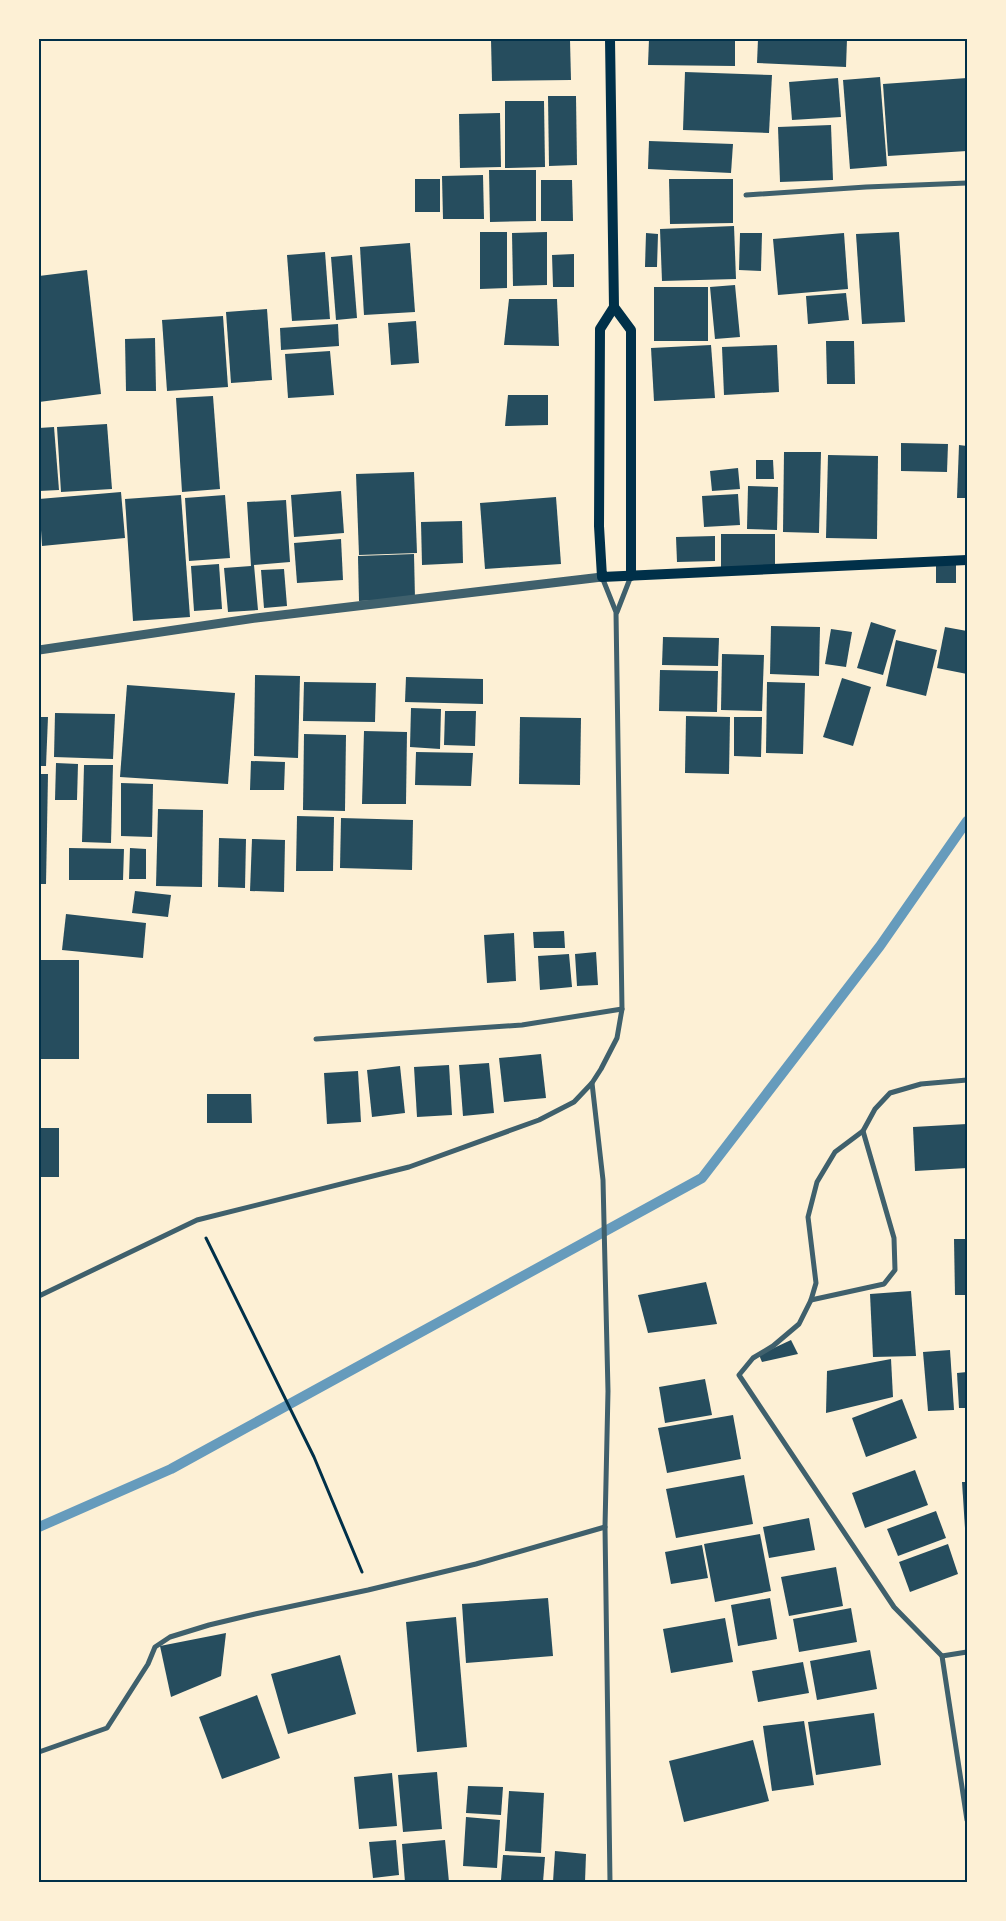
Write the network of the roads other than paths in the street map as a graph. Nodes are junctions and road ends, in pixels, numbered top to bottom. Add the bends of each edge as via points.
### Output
1 (610, 39) edge
2 (967, 183) edge
3 (746, 195) dead end
4 (614, 307) junction
5 (967, 560) edge
6 (631, 576) junction
7 (602, 577) junction
8 (616, 612) junction
9 (39, 650) edge
10 (622, 1010) junction
11 (316, 1039) dead end
12 (967, 1080) edge
13 (592, 1083) junction
14 (863, 1131) junction
15 (39, 1296) edge
16 (811, 1300) junction
17 (605, 1528) junction
18 (967, 1652) edge
19 (942, 1656) junction
20 (39, 1752) edge
21 (967, 1820) edge
22 (610, 1882) edge

1 - 4 main road
2 - 3 street
4 - 6 main road via 631,330
4 - 7 main road via 600,329 599,526
5 - 6 main road
6 - 7 main road
6 - 8 street
7 - 8 street
7 - 9 street via 256,618
8 - 10 street
10 - 11 street via 522,1025
10 - 13 street via 617,1038
12 - 14 street via 921,1084 890,1093
13 - 15 street via 574,1102 539,1120 409,1167 197,1220
13 - 17 street via 603,1180 608,1391
14 - 16 street via 835,1152 817,1182 808,1217 816,1283
14 - 16 street via 894,1238 895,1270 884,1284
16 - 19 street via 799,1324 753,1358 739,1375 894,1607
17 - 20 street via 476,1564 255,1614 170,1637 155,1647 139,1679 107,1728
17 - 22 street
18 - 19 street
19 - 21 street

